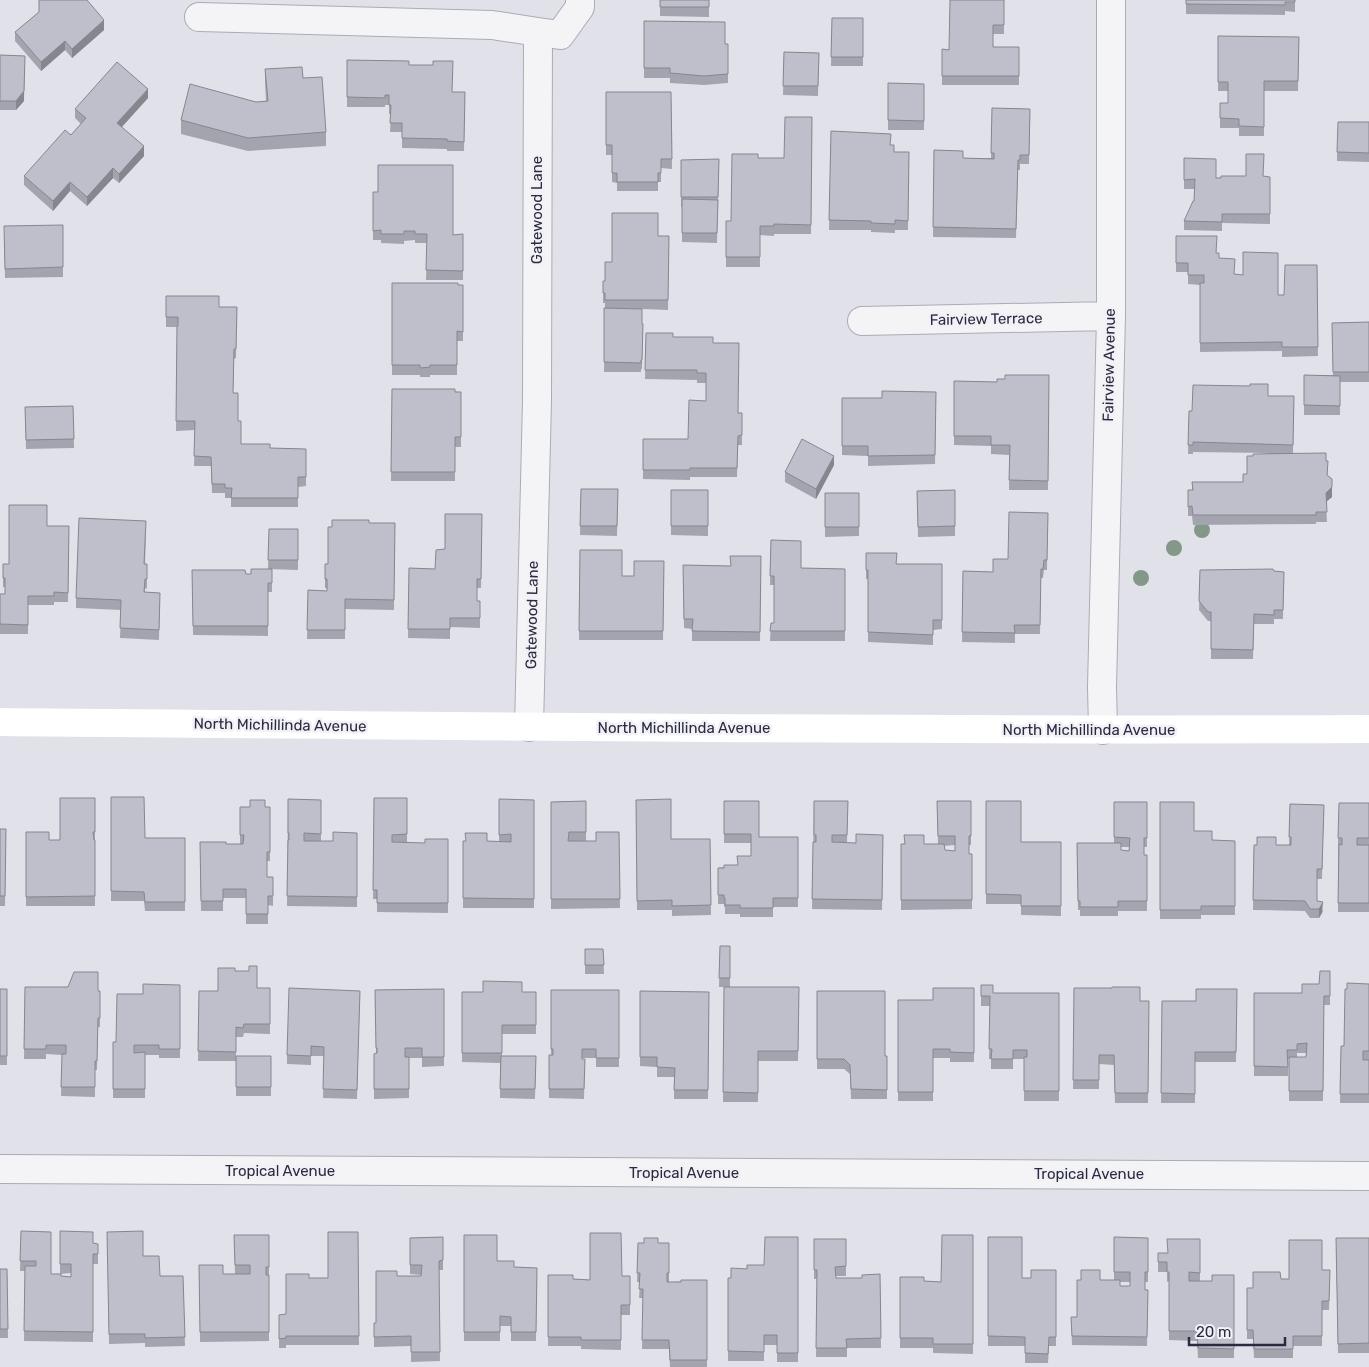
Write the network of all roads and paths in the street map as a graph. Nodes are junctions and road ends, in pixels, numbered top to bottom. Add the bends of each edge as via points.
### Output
1 (580, 0) edge
2 (1111, 0) edge
3 (199, 17) dead end
4 (538, 32) junction
5 (1111, 316) junction
6 (862, 321) dead end
7 (0, 722) edge
8 (529, 727) junction
9 (1369, 729) edge
10 (1103, 730) junction
11 (0, 1169) edge
12 (1369, 1176) edge

1 - 4 street via 580,7 560,34
2 - 5 street, Fairview Avenue
3 - 4 street via 492,24
4 - 8 street, Gatewood Lane via 537,402
5 - 6 street, Fairview Terrace
5 - 10 street, Fairview Avenue
7 - 8 street, North Michillinda Avenue
8 - 10 street, North Michillinda Avenue
9 - 10 street, North Michillinda Avenue
11 - 12 street, Tropical Avenue

